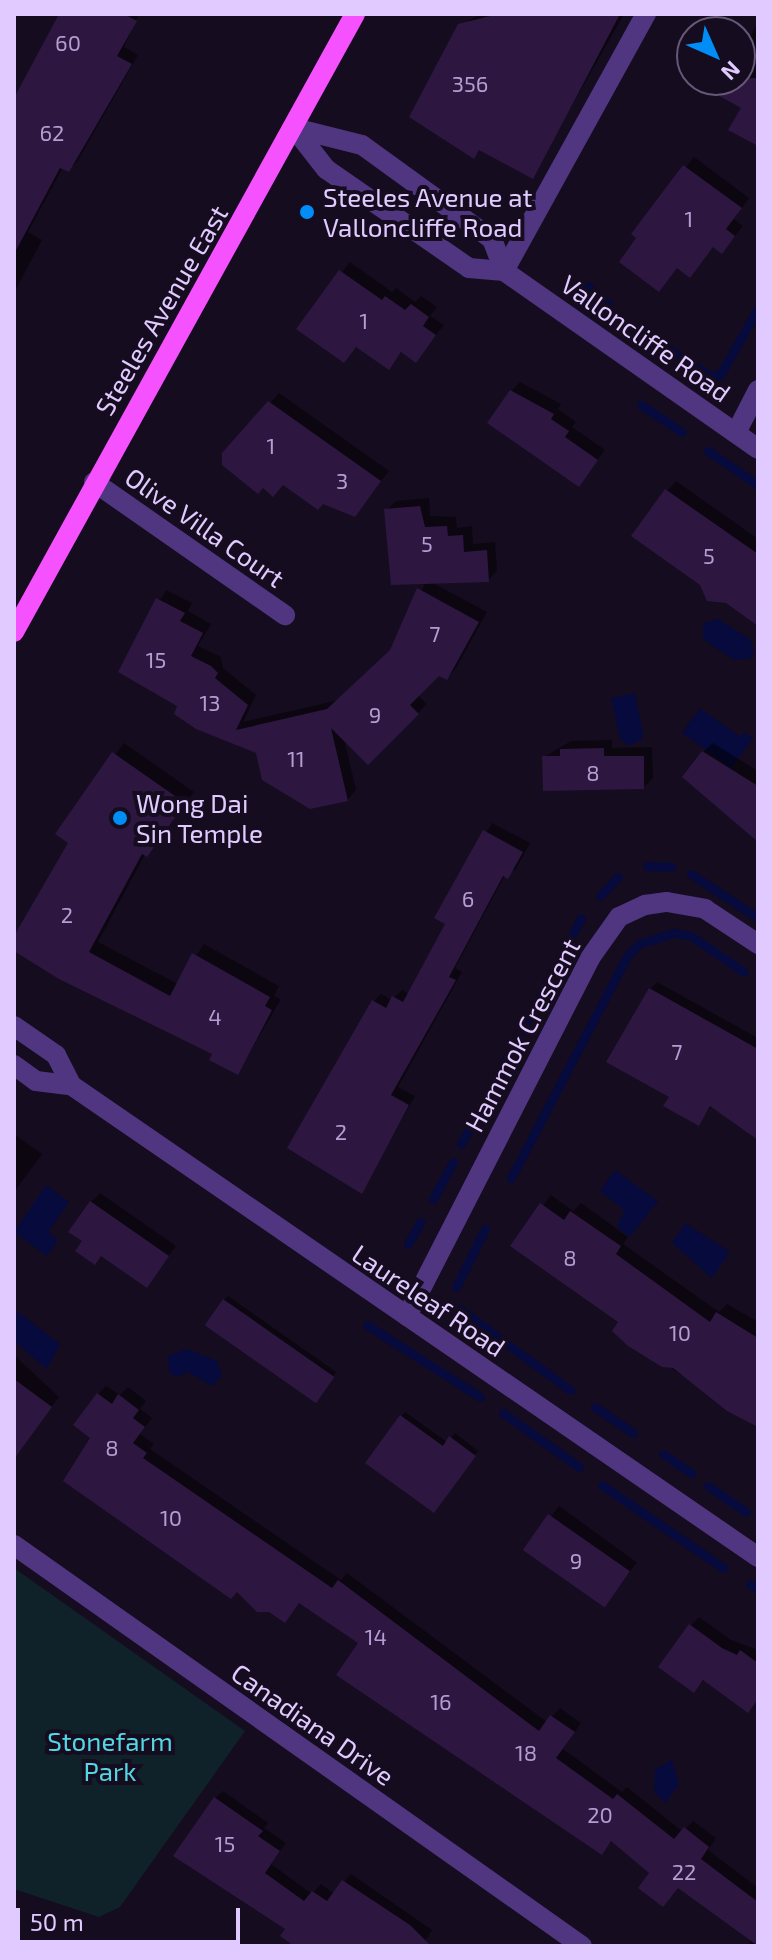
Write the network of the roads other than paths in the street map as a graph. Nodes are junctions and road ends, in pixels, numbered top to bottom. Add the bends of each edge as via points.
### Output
1 (355, 14) edge
2 (646, 14) edge
3 (294, 128) junction
4 (504, 271) junction
5 (758, 390) edge
6 (737, 431) junction
7 (758, 449) edge
8 (94, 482) junction
9 (285, 615) dead end
10 (14, 632) edge
11 (758, 944) edge
12 (14, 1026) edge
13 (14, 1065) edge
14 (71, 1085) junction
15 (407, 1316) junction
16 (14, 1545) edge
17 (758, 1557) edge
18 (582, 1946) edge

1 - 3 main road, Steeles Avenue East
2 - 4 street
3 - 4 street, Valloncliffe Road via 326,169 469,268
3 - 4 street via 362,145 492,239
3 - 8 main road, Steeles Avenue East
4 - 6 street, Valloncliffe Road
5 - 6 street
6 - 7 street, Valloncliffe Road
8 - 9 street, Olive Villa Court
8 - 10 main road, Steeles Avenue East
11 - 15 street, Hammok Crescent via 705,909 667,902 619,917 590,958
12 - 14 street, Laureleaf Road via 56,1055
13 - 14 street, Laureleaf Road via 36,1081
14 - 15 street, Laureleaf Road
15 - 17 street, Laureleaf Road
16 - 18 street, Canadiana Drive

